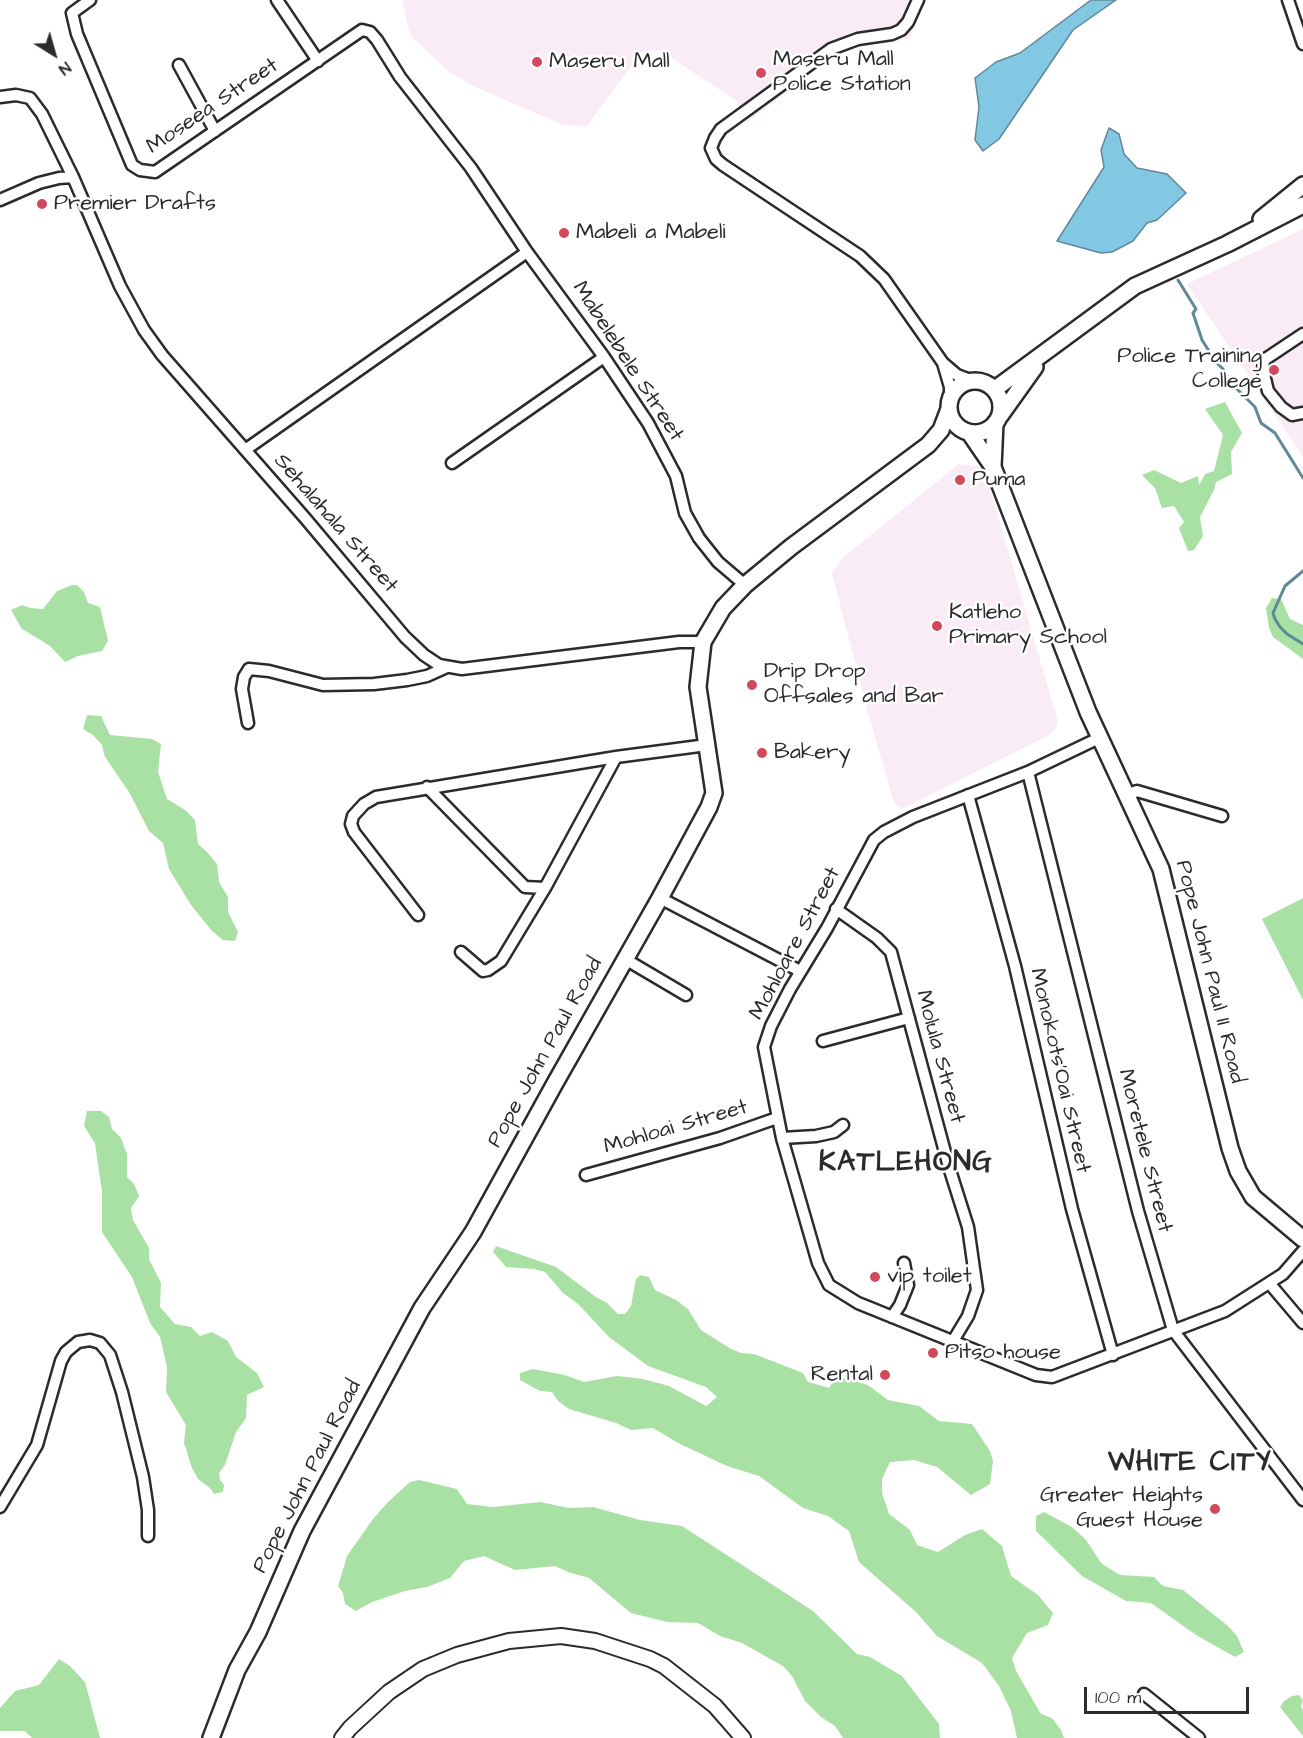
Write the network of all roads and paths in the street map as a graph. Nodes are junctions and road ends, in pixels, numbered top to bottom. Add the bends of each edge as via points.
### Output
1 (90, 0) edge
2 (278, 0) edge
3 (918, 0) edge
4 (1288, 0) edge
5 (1294, 17) junction
6 (1303, 35) edge
7 (1303, 44) edge
8 (318, 61) junction
9 (179, 65) dead end
10 (0, 97) edge
11 (215, 131) junction
12 (74, 177) junction
13 (1302, 184) edge
14 (0, 200) edge
15 (1303, 205) edge
16 (1227, 244) junction
17 (527, 252) junction
18 (1303, 334) edge
19 (1046, 353) junction
20 (604, 357) junction
21 (943, 363) junction
22 (973, 381) junction
23 (995, 389) junction
24 (949, 405) junction
25 (1303, 413) edge
26 (997, 420) junction
27 (968, 431) junction
28 (928, 445) junction
29 (245, 450) junction
30 (452, 463) dead end
31 (993, 467) junction
32 (745, 585) junction
33 (703, 642) junction
34 (447, 667) junction
35 (248, 723) dead end
36 (1099, 738) junction
37 (707, 745) junction
38 (616, 757) junction
39 (1028, 772) junction
40 (427, 787) junction
41 (968, 795) junction
42 (1127, 795) junction
43 (1222, 816) dead end
44 (545, 888) junction
45 (660, 898) junction
46 (836, 909) junction
47 (418, 915) dead end
48 (461, 952) dead end
49 (625, 959) junction
50 (800, 971) junction
51 (686, 995) dead end
52 (909, 1018) junction
53 (823, 1041) dead end
54 (777, 1118) junction
55 (843, 1125) dead end
56 (782, 1138) junction
57 (586, 1175) dead end
58 (1303, 1239) edge
59 (1303, 1251) edge
60 (904, 1263) dead end
61 (1270, 1284) junction
62 (892, 1317) junction
63 (1303, 1323) edge
64 (1173, 1330) junction
65 (953, 1341) junction
66 (1113, 1355) junction
67 (1303, 1500) edge
68 (0, 1507) edge
69 (148, 1536) dead end
70 (1144, 1694) dead end
71 (211, 1738) edge
72 (342, 1738) edge
73 (743, 1738) edge
74 (1199, 1738) edge

1 - 11 street, Moseea Street via 72,13 77,34 132,165 155,172
2 - 8 street
3 - 21 street via 901,30 831,49 721,129 711,148 723,165 860,256 884,279
4 - 5 street
5 - 6 street
5 - 7 street
8 - 11 street, Moseea Street
8 - 17 street, Mabelebele Street via 362,30 370,32 471,168
9 - 11 street
10 - 12 street, Sehalahala Street via 30,98
12 - 14 street via 39,183
12 - 29 street, Sehalahala Street via 120,286 144,330
13 - 16 main road
15 - 16 main road
16 - 19 main road via 1135,286
17 - 20 street, Mabelebele Street
17 - 29 street
18 - 25 street via 1264,360 1263,370 1268,391 1281,407 1292,415
19 - 23 main road
19 - 26 main road
20 - 30 street
20 - 32 street, Mabelebele Street via 648,423 676,476 685,513 699,538 718,562
21 - 22 street via 957,375
21 - 24 street via 950,387
22 - 23 main road
22 - 24 main road via 958,387
23 - 26 main road via 1001,403
24 - 27 main road via 957,425
24 - 28 main road, Pope John Paul Road via 941,430
26 - 27 main road via 983,431
26 - 31 main road
27 - 28 main road, Pope John Paul Road
27 - 31 main road
28 - 32 main road, Pope John Paul Road
29 - 34 street, Sehalahala Street via 405,637 424,655
31 - 36 main road, Pope John Paul II Road
32 - 33 main road, Pope John Paul Road via 723,609
33 - 34 street, Sehalahala Street via 474,668
33 - 37 main road, Pope John Paul Road via 699,687
34 - 35 street via 407,680 323,685 249,669 242,689
36 - 39 street, Mohloare Street
36 - 42 main road, Pope John Paul II Road
37 - 38 street
37 - 45 main road, Pope John Paul Road via 714,792
38 - 40 street
38 - 44 street
39 - 41 street, Mohloare Street
39 - 64 street, Moretele Street via 1138,1211
40 - 44 street via 525,887
40 - 47 street via 376,796 353,816 351,824
41 - 46 street, Mohloare Street via 906,820 874,840
41 - 66 street, Monokots'Oai Street via 1015,966 1072,1209
42 - 43 street via 1137,791
42 - 58 main road, Pope John Paul II Road via 1161,869 1238,1171 1253,1197
44 - 48 street via 495,966 483,971
45 - 49 main road, Pope John Paul Road
45 - 50 street
46 - 50 street, Mohloare Street
46 - 52 street, Molula Street via 878,938 891,952
49 - 51 street
49 - 71 main road, Pope John Paul Road via 473,1232 422,1308 307,1521 237,1670
50 - 54 street, Mohloare Street via 764,1047
52 - 53 street
52 - 65 street, Molula Street via 968,1227 977,1290
54 - 56 street, Mohloare Street
54 - 57 street, Mohloai Street
55 - 56 street via 834,1132 816,1136
56 - 62 street, Mohloare Street via 812,1243 829,1285 858,1304
59 - 61 street, Mohloare Street
60 - 62 street via 908,1285
61 - 63 street
61 - 64 street, Mohloare Street via 1225,1311
62 - 65 street, Mohloare Street
64 - 66 street, Mohloare Street
64 - 67 street, Moretele Street
65 - 66 street, Mohloare Street via 1036,1375 1052,1377
68 - 69 street via 37,1445 61,1361 78,1342 90,1340 100,1343 110,1355 122,1392 143,1477
70 - 74 street
72 - 73 street via 389,1692 423,1669 500,1644 561,1636 595,1641 664,1666 714,1706

